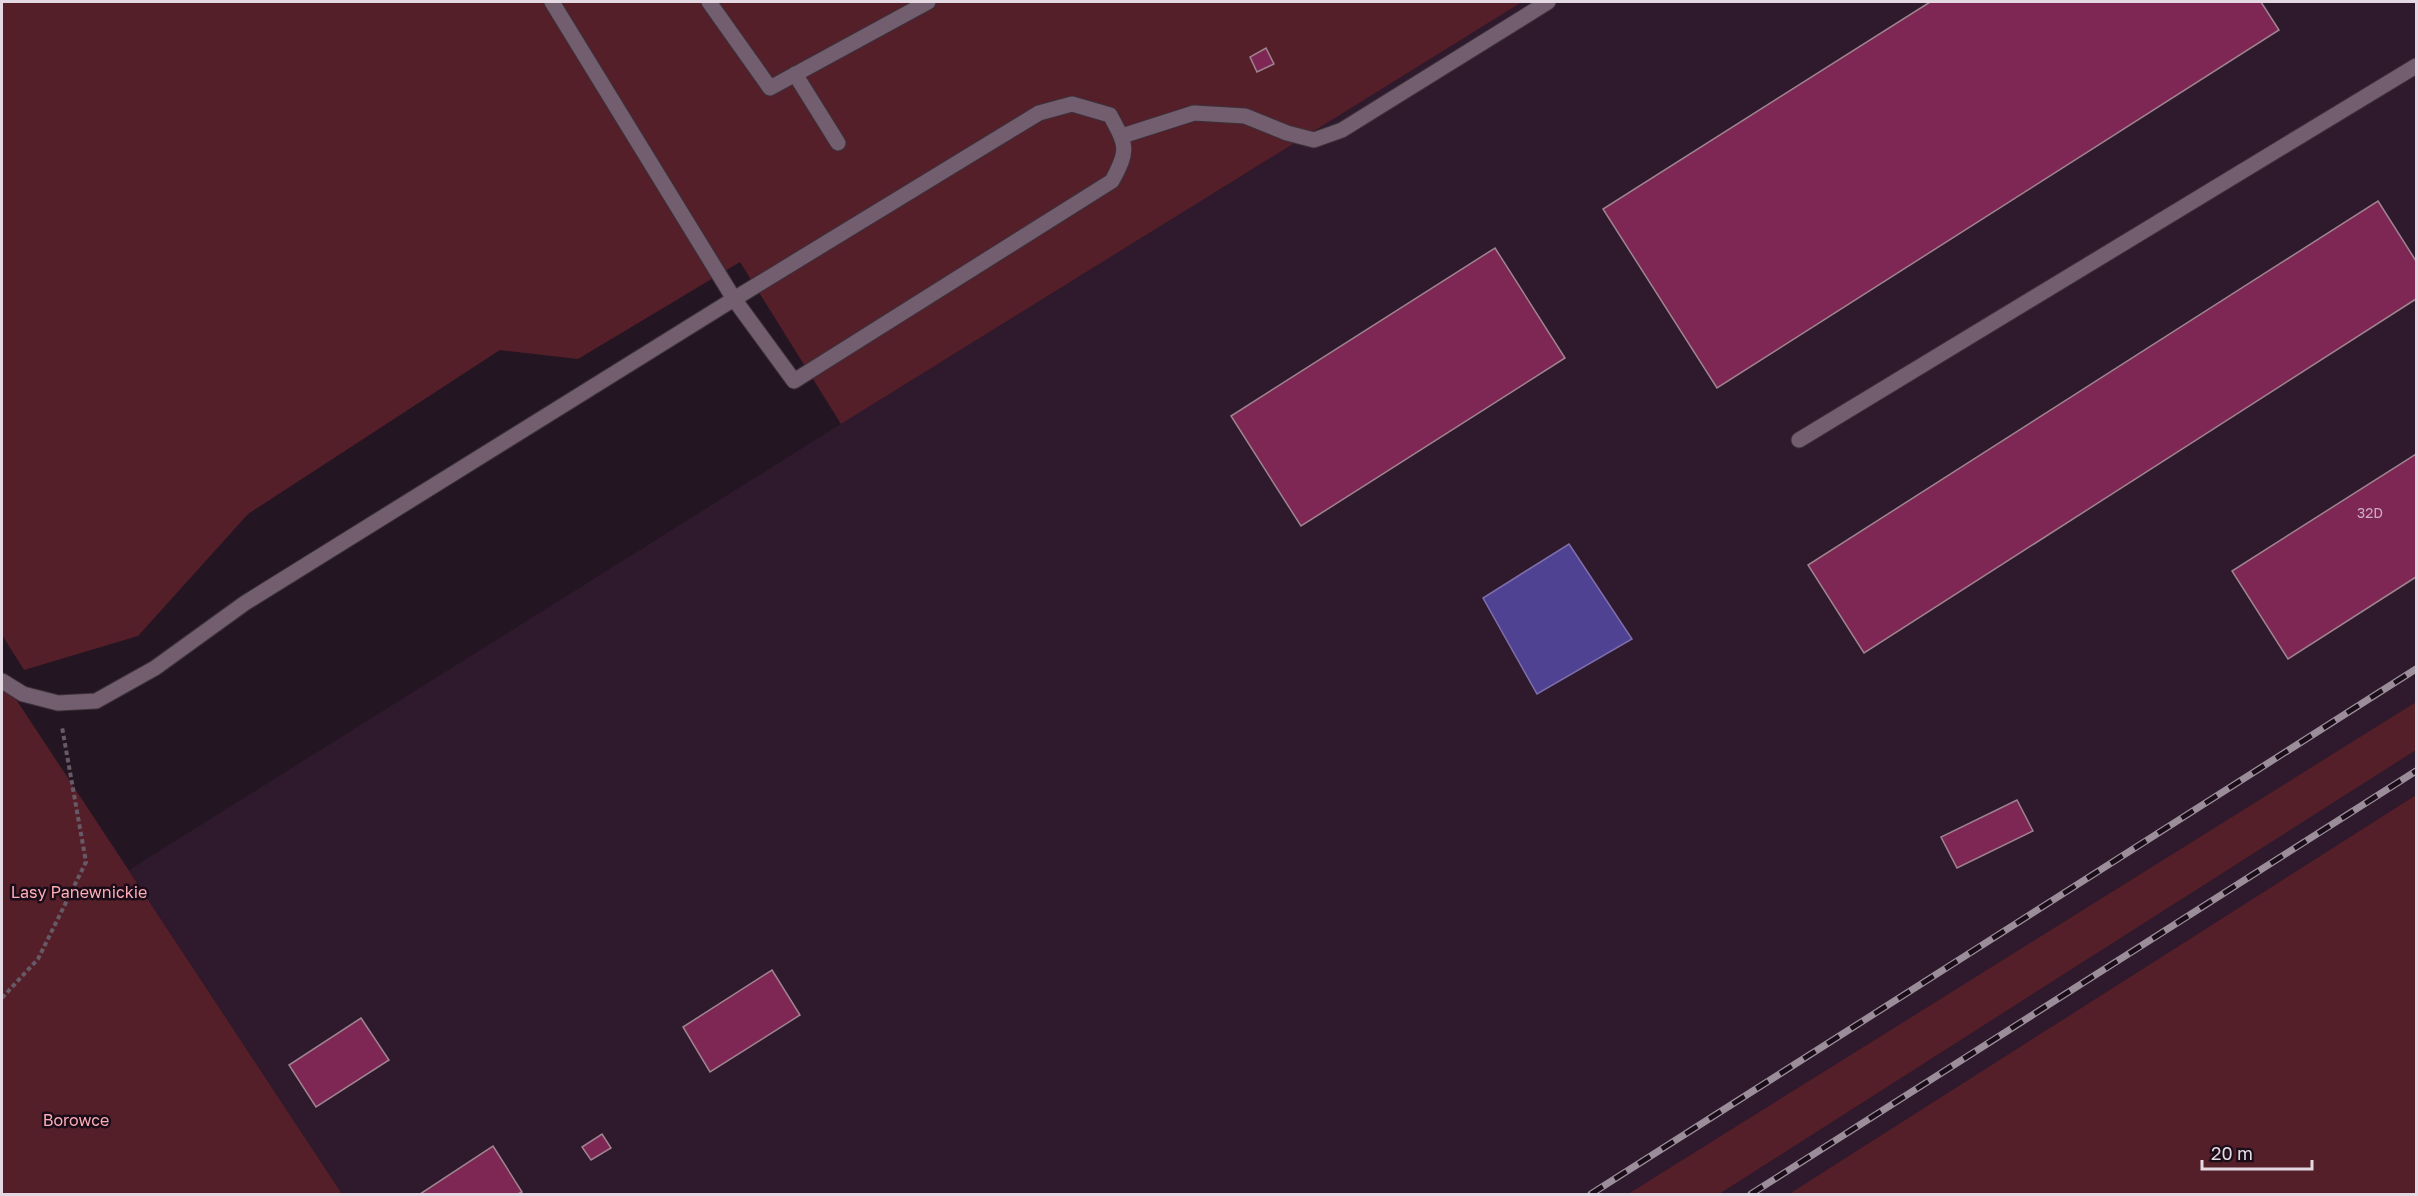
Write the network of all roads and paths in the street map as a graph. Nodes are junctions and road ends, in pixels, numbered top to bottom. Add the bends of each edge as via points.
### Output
1 (552, 2) edge
2 (709, 2) edge
3 (928, 2) edge
4 (1548, 2) edge
5 (2416, 66) edge
6 (795, 74) junction
7 (1122, 136) junction
8 (838, 143) dead end
9 (734, 299) junction
10 (1799, 440) dead end
11 (2, 681) edge
12 (58, 703) junction
13 (2, 998) edge

1 - 9 lane
2 - 6 lane via 770,88
3 - 6 lane
4 - 7 lane via 1342,130 1314,140 1245,116 1194,113
5 - 10 lane
6 - 8 lane
7 - 9 lane via 1110,115 1072,104 1039,113
7 - 9 lane via 1125,156 1112,181 794,381
9 - 12 lane via 255,597 155,668 96,701
11 - 12 lane via 23,694
12 - 13 path via 86,862 38,959

